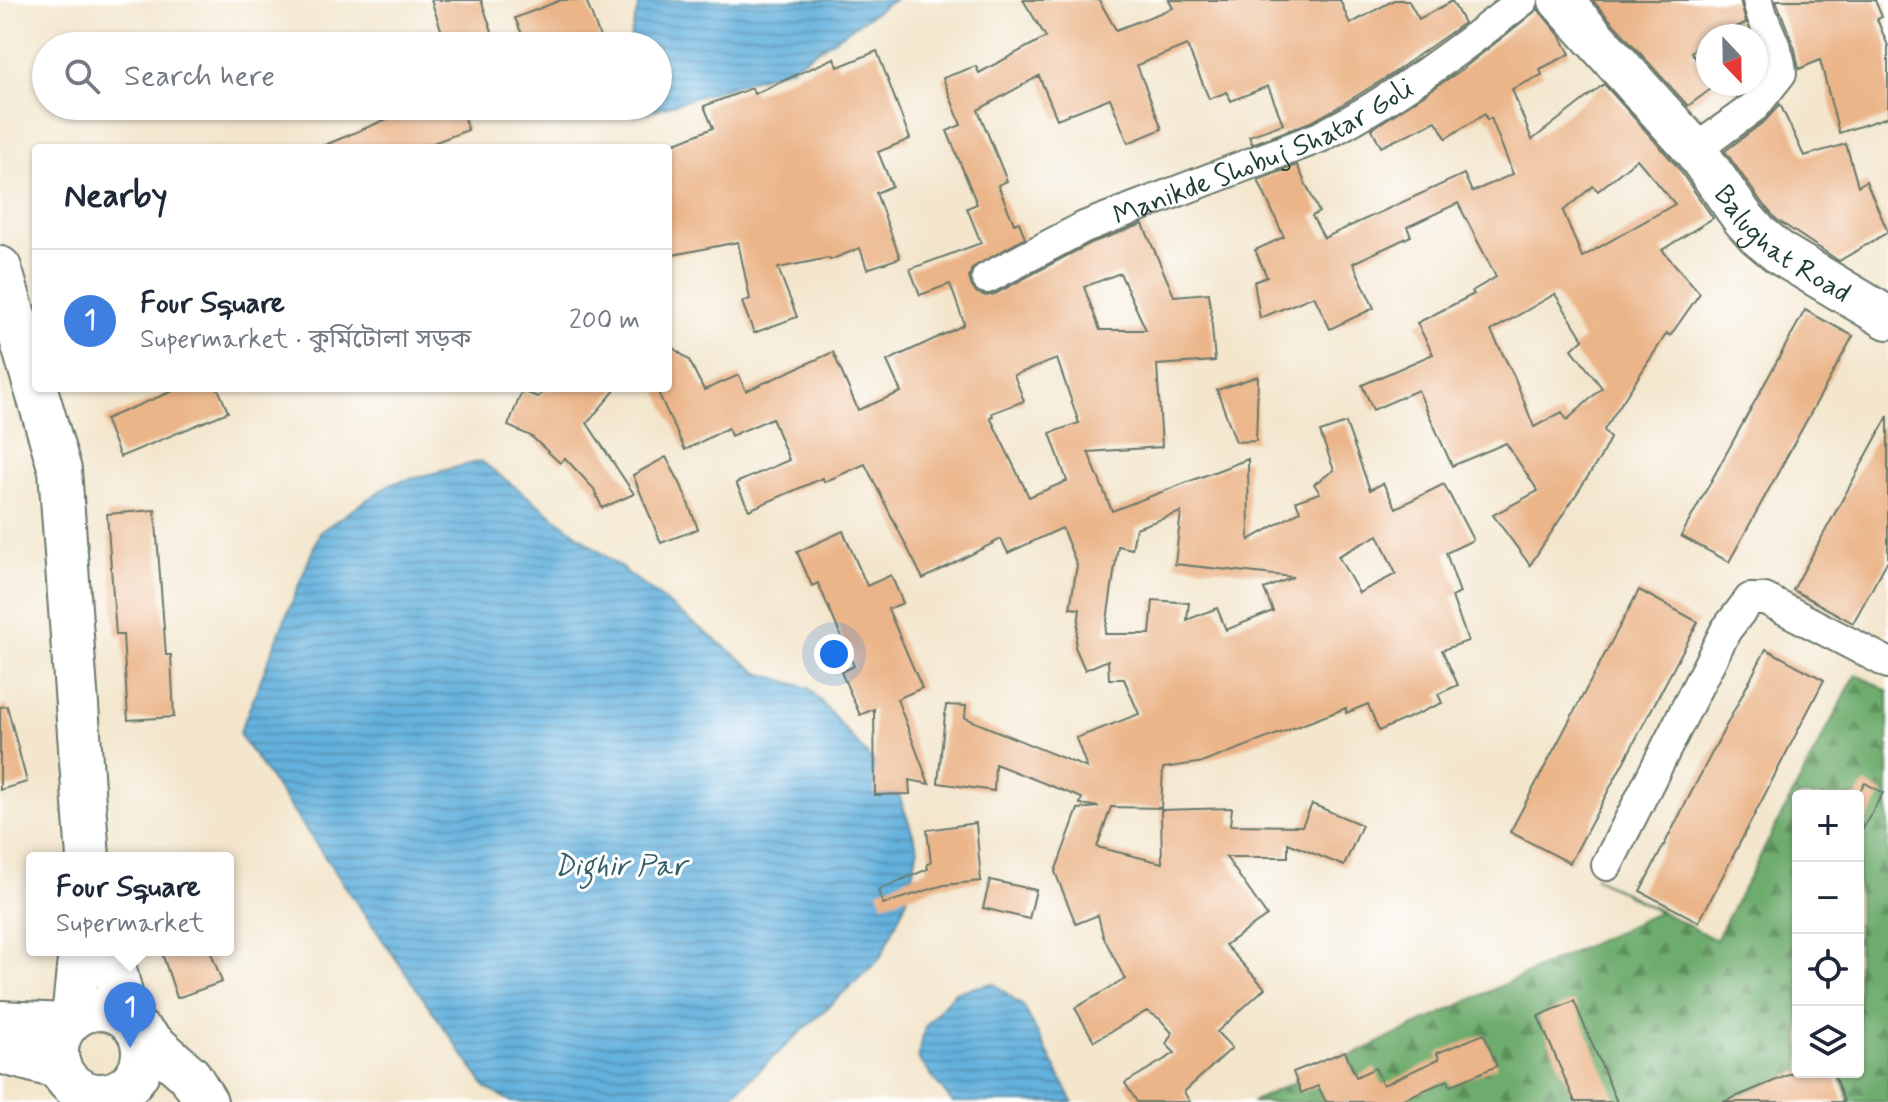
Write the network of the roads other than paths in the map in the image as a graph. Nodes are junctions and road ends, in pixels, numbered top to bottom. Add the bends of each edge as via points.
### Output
1 (1523, 0) edge
2 (1560, 0) edge
3 (1758, 0) edge
4 (1695, 150) junction
5 (0, 268) edge
6 (987, 278) dead end
7 (1888, 318) edge
8 (32, 376) edge
9 (37, 392) edge
10 (1888, 663) edge
11 (88, 852) edge
12 (1607, 865) dead end
13 (79, 956) edge
14 (112, 956) edge
15 (0, 1022) edge
16 (69, 1022) junction
17 (132, 1023) junction
18 (0, 1052) edge
19 (60, 1068) junction
20 (112, 1098) edge
21 (206, 1102) edge

1 - 6 street, Manikde Shobuj Shatar Goli via 1425,76 1320,137 1084,227
2 - 4 street, Balughat Road
3 - 4 street via 1781,73 1755,106
4 - 7 street, Balughat Road via 1769,245
5 - 8 street
9 - 11 street via 60,470
10 - 12 street via 1765,599 1750,599 1726,630
13 - 16 street
14 - 17 street
15 - 16 street
16 - 17 street via 97,1008 112,1010
16 - 19 street via 58,1044
17 - 20 street via 143,1046 143,1062
17 - 21 street via 190,1076
18 - 19 street
19 - 20 street via 78,1089

